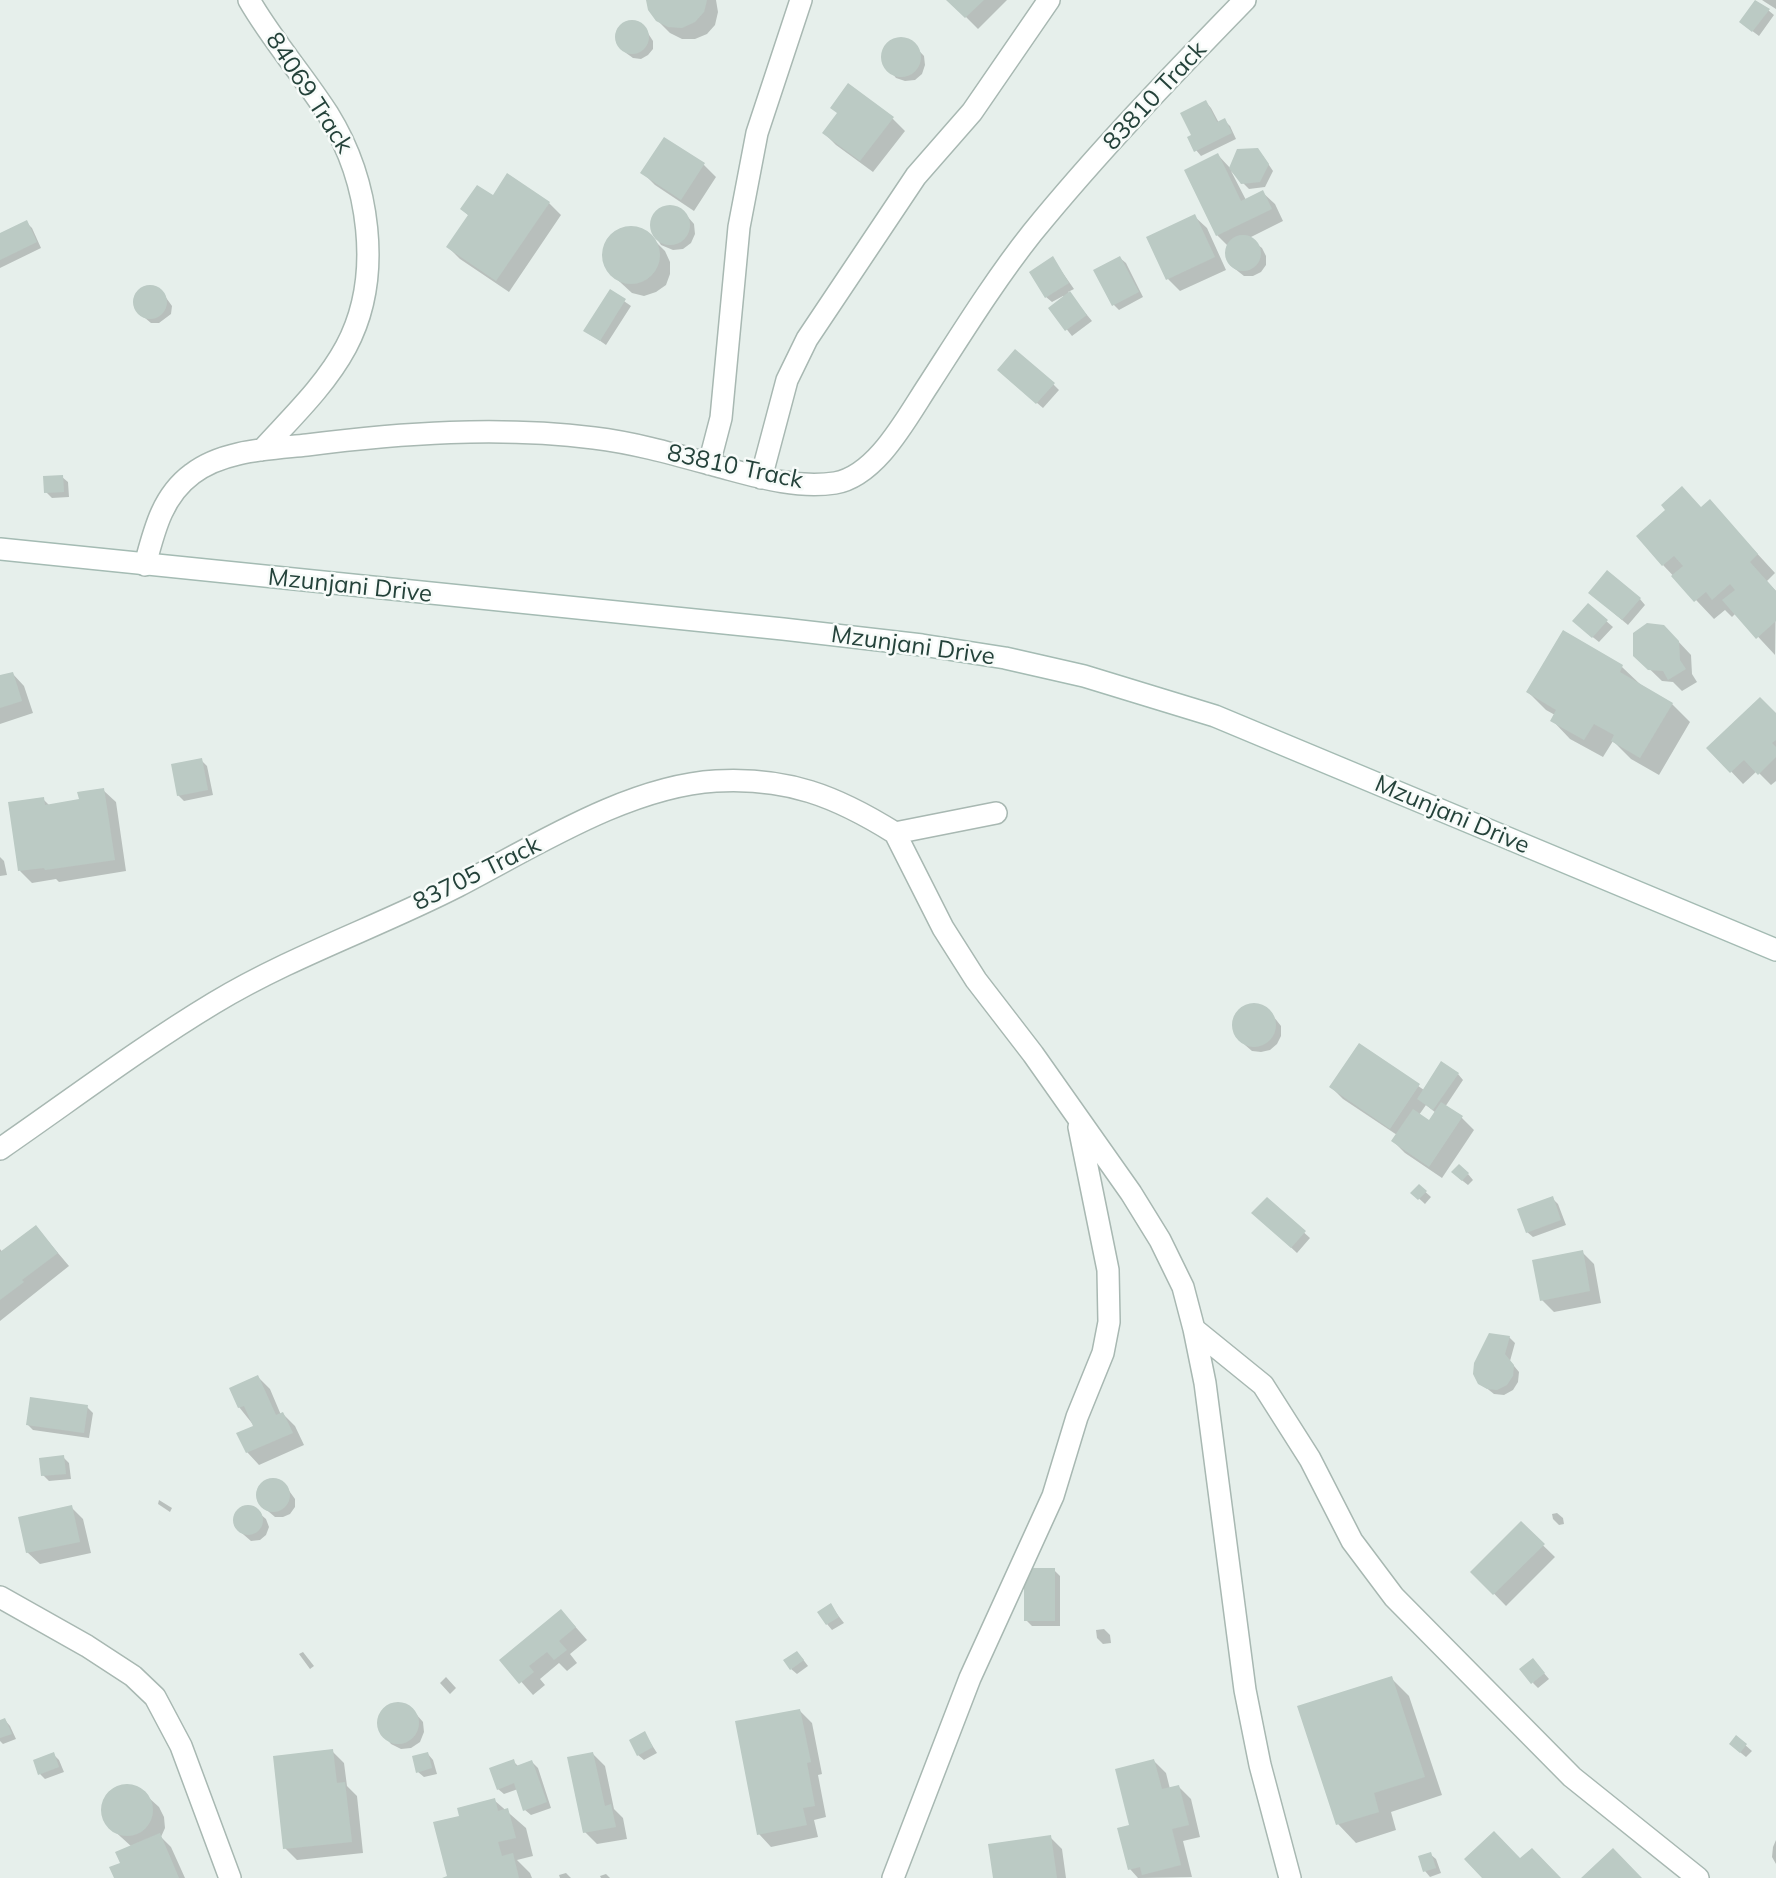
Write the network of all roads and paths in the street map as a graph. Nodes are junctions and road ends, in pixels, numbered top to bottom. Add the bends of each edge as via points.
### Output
1 (249, 0) edge
2 (801, 0) edge
3 (1049, 0) edge
4 (1245, 0) edge
5 (262, 450) junction
6 (709, 464) junction
7 (761, 478) junction
8 (0, 550) edge
9 (145, 565) junction
10 (996, 813) dead end
11 (895, 833) junction
12 (1776, 950) edge
13 (1077, 1118) junction
14 (0, 1149) edge
15 (1195, 1329) junction
16 (0, 1597) edge
17 (230, 1878) edge
18 (893, 1878) edge
19 (1290, 1878) edge
20 (1698, 1878) edge

1 - 5 street, 84069 Track via 349,152 362,195 369,247 366,284 346,347 325,379
2 - 6 street via 757,133 739,227 721,418
3 - 7 street via 972,112 916,176 807,339 787,380
4 - 7 street, 83810 Track via 1088,167 1032,234 877,458 853,477 836,483
5 - 6 street, 83810 Track via 377,436 520,433 595,438
5 - 9 street, 83810 Track via 215,462 174,491 164,506
6 - 7 street, 83810 Track
8 - 9 street, Mzunjani Drive
9 - 12 street, Mzunjani Drive via 797,630 981,654 1084,676 1215,716
10 - 11 street
11 - 13 street via 943,928 976,980
11 - 14 street, 83705 Track via 832,798 789,785 714,781 651,792 215,1002
13 - 15 street via 1160,1240 1183,1287
13 - 18 street via 1108,1270 1109,1322 1103,1353 1053,1496 970,1678
15 - 19 street via 1245,1690
15 - 20 street via 1263,1385 1310,1459 1352,1541 1394,1597 1572,1777
16 - 17 street via 87,1646 133,1676 155,1697 181,1746

